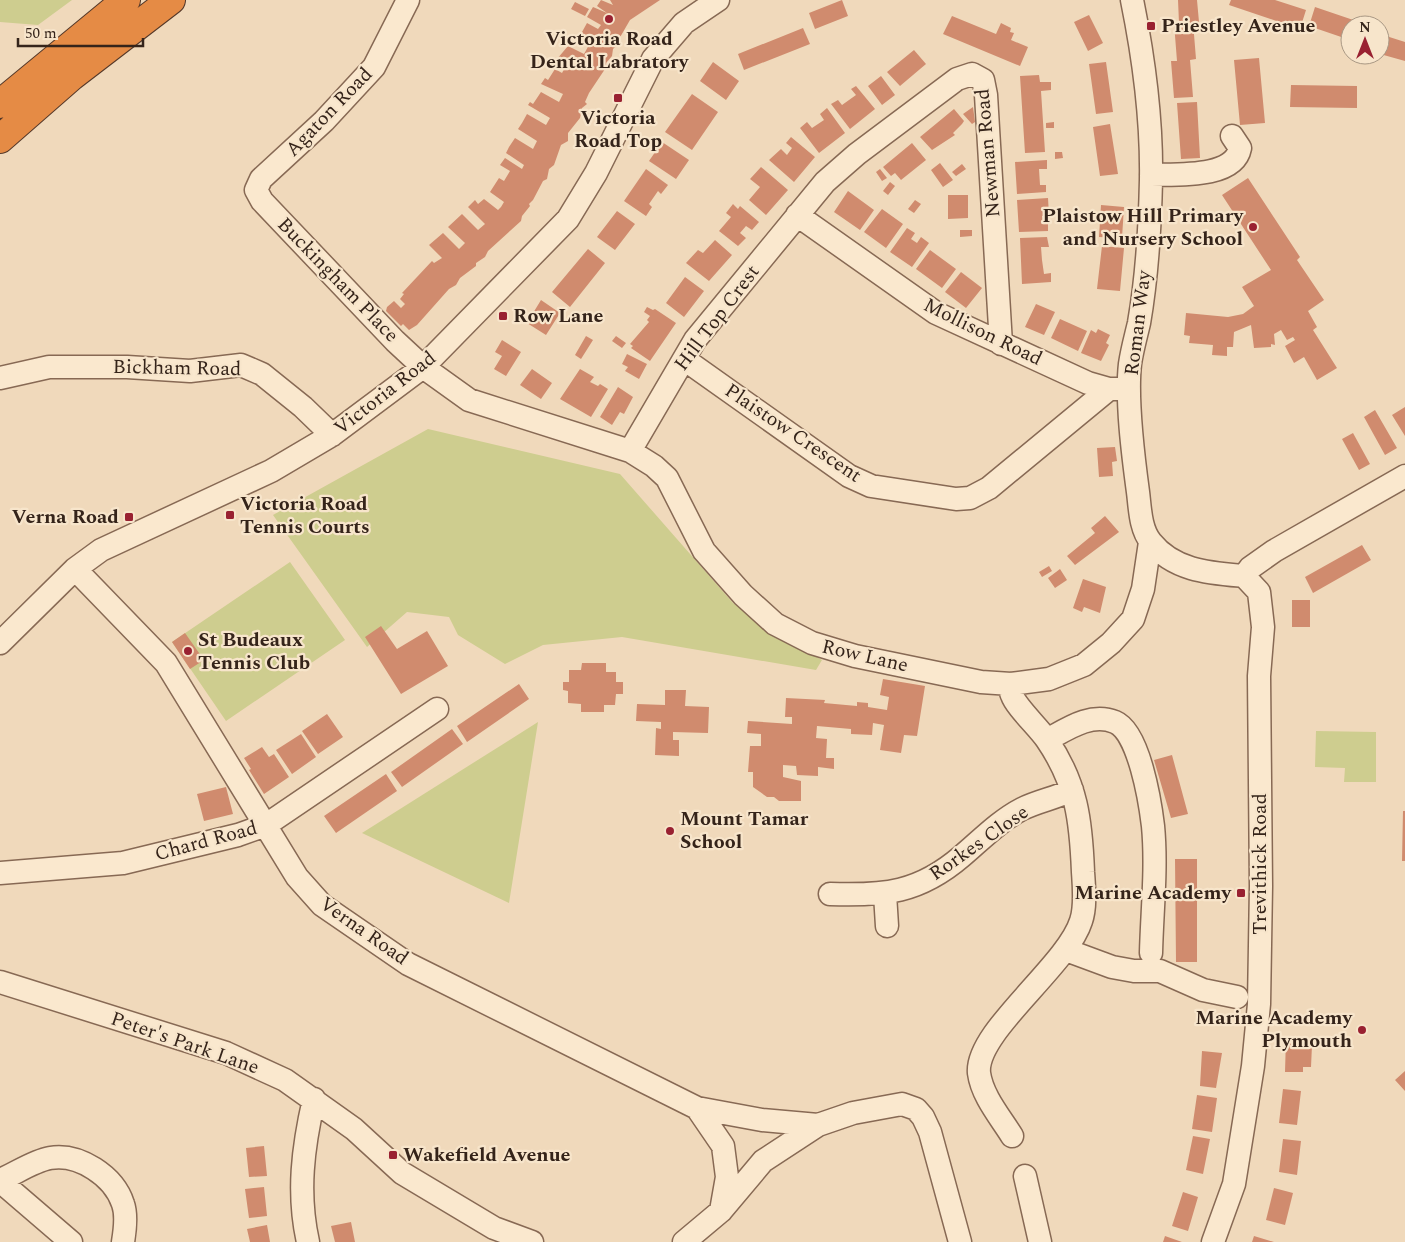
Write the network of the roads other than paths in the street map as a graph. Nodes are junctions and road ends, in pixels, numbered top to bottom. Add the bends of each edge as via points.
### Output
1 (126, 0) edge
2 (171, 0) edge
3 (408, 0) edge
4 (718, 0) edge
5 (1132, 0) edge
6 (0, 104) edge
7 (1232, 136) dead end
8 (0, 139) edge
9 (1151, 175) junction
10 (256, 190) joint
11 (797, 215) junction
12 (1001, 344) junction
13 (684, 359) junction
14 (423, 367) junction
15 (0, 378) edge
16 (1120, 389) junction
17 (332, 435) junction
18 (630, 452) junction
19 (1405, 476) edge
20 (1150, 542) junction
21 (75, 570) junction
22 (1244, 576) junction
23 (0, 643) edge
24 (1011, 684) junction
25 (437, 709) dead end
26 (1047, 740) junction
27 (1072, 790) junction
28 (266, 825) junction
29 (0, 872) edge
30 (830, 894) dead end
31 (885, 894) junction
32 (887, 926) dead end
33 (1066, 950) junction
34 (1151, 952) dead end
35 (0, 982) edge
36 (1237, 996) dead end
37 (314, 1099) junction
38 (697, 1108) junction
39 (818, 1125) junction
40 (1012, 1136) dead end
41 (1025, 1176) dead end
42 (0, 1181) edge
43 (721, 1211) junction
44 (71, 1242) edge
45 (123, 1242) edge
46 (308, 1242) edge
47 (532, 1242) edge
48 (684, 1242) edge
49 (960, 1242) edge
50 (1040, 1242) edge
51 (1213, 1242) edge

1 - 6 highway
2 - 8 highway via 72,76
3 - 10 street, Agaton Road via 374,67 324,121 260,180
4 - 14 street, Victoria Road via 684,24 653,59 596,173 568,219
5 - 9 street, Roman Way via 1144,78
7 - 9 street via 1240,148 1239,156 1225,167 1209,173
9 - 16 street, Roman Way via 1139,322 1130,364
10 - 14 street, Buckingham Place via 268,208
11 - 12 street, Mollison Road via 936,313
11 - 12 street, Newman Road via 825,182 857,154 956,79 972,74 984,80
11 - 13 street, Hill Top Crest via 695,340
12 - 16 street, Mollison Road via 1088,383
13 - 16 street, Plaistow Crescent via 849,476 871,486 956,499 970,498 989,488
13 - 18 street, Hill Top Crest
14 - 17 street, Victoria Road
14 - 18 street, Row Lane via 469,400
15 - 17 street, Bickham Road via 49,367 190,371 241,365 262,374
16 - 20 street, Roman Way via 1143,524
17 - 21 street, Victoria Road via 264,474 101,550
18 - 24 street, Row Lane via 667,478 704,552 742,595 776,624 812,643 855,656 981,682
19 - 22 street via 1274,551
20 - 22 street via 1184,567
20 - 24 street, Row Lane via 1143,589 1133,619 1111,643 1084,665 1049,679
21 - 23 street, Victoria Road
21 - 28 street, Verna Road via 166,663
22 - 51 street, Trevithick Road via 1259,592 1263,627 1259,676 1259,1004 1253,1066 1234,1184
24 - 26 street via 1012,696
25 - 28 street, Chard Road
26 - 27 street
26 - 34 street via 1076,724 1097,718 1125,729 1138,750 1152,826
27 - 31 street, Rorkes Close via 1023,809 992,830 936,877
27 - 33 street via 1081,824 1084,886 1081,921
28 - 29 street, Chard Road via 123,863
28 - 38 street, Verna Road via 297,877 322,905 408,964
30 - 31 street, Rorkes Close
31 - 32 street
33 - 36 street via 1112,967 1160,971 1203,990
33 - 40 street via 993,1035 982,1057 979,1072 986,1093
35 - 37 street, Peter's Park Lane via 226,1053 285,1080
37 - 46 street via 304,1141 301,1177 303,1220
37 - 47 street, Peter's Park Lane via 354,1129 402,1173 494,1228
38 - 39 street, Verna Road via 762,1120
38 - 43 street via 722,1146 727,1177
39 - 43 street via 762,1161
39 - 49 street via 888,1105 902,1104 916,1109 924,1117 935,1145
41 - 50 street
42 - 44 street
42 - 45 street via 49,1158 71,1159 92,1167 111,1182 124,1204
43 - 48 street

